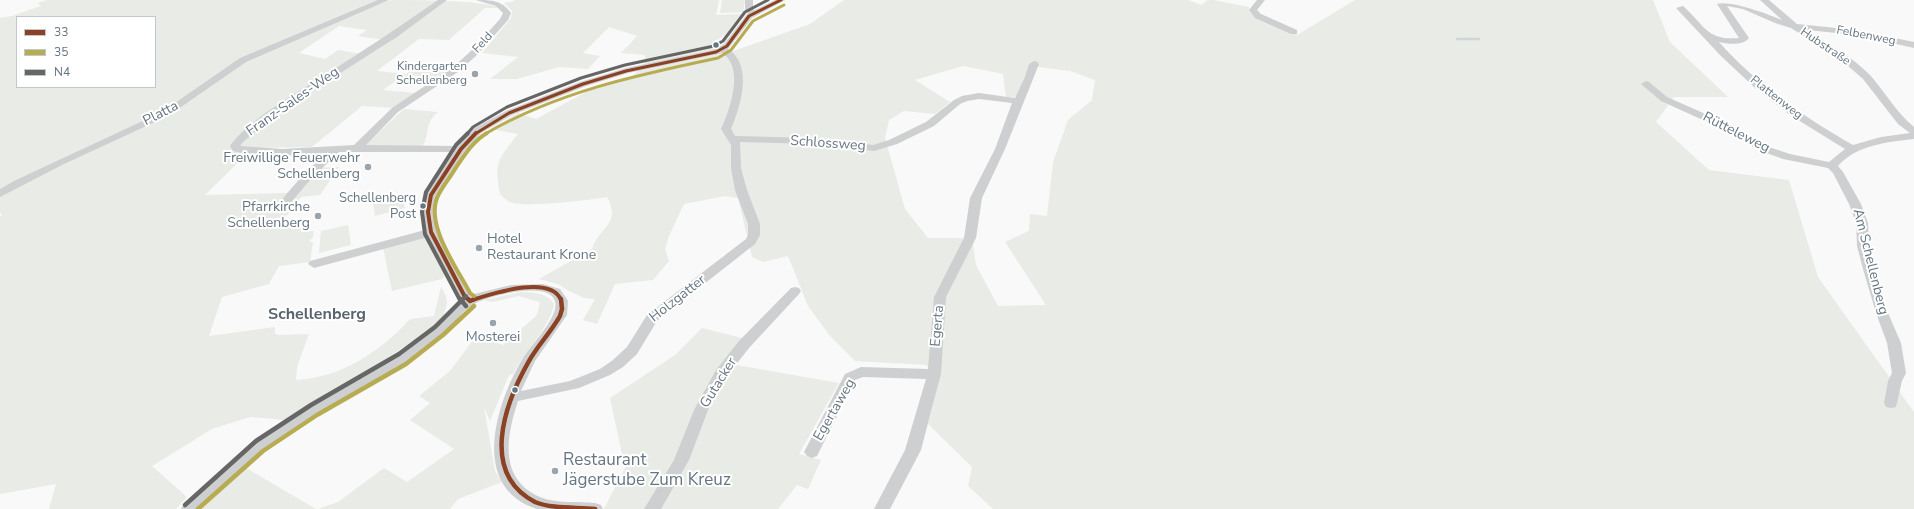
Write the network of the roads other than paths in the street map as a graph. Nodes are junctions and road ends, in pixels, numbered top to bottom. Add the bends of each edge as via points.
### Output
1 (385, 0) edge
2 (443, 0) edge
3 (480, 0) edge
4 (749, 0) edge
5 (781, 0) edge
6 (1261, 0) edge
7 (1764, 0) edge
8 (1680, 8) dead end
9 (754, 12) junction
10 (1794, 26) junction
11 (1294, 32) dead end
12 (1708, 37) junction
13 (1914, 45) edge
14 (722, 49) junction
15 (1034, 64) dead end
16 (1646, 84) dead end
17 (1018, 101) junction
18 (1914, 132) edge
19 (1914, 136) edge
20 (731, 139) junction
21 (356, 148) junction
22 (461, 149) junction
23 (1852, 149) junction
24 (336, 150) junction
25 (1832, 166) junction
26 (0, 194) edge
27 (282, 206) dead end
28 (431, 232) junction
29 (314, 264) dead end
30 (795, 291) dead end
31 (470, 301) junction
32 (934, 374) junction
33 (512, 397) junction
34 (1891, 403) dead end
35 (812, 452) dead end
36 (189, 509) edge
37 (595, 509) edge
38 (652, 509) edge
39 (882, 509) edge

1 - 26 street, Platta via 243,60 223,72 180,106 42,169
2 - 24 street, Franz-Sales-Weg via 394,36 279,108 235,146 237,149 247,150
3 - 21 street, Feld via 503,8 507,13 504,20 465,61 395,110
4 - 9 street via 749,11
5 - 9 street
6 - 11 street via 1253,10 1258,16
7 - 10 street, Hubstraße
8 - 12 street, Plattenweg
9 - 14 street
10 - 12 street via 1753,7 1727,1 1721,4 1745,38 1736,41
10 - 13 street, Felbenweg via 1849,31
10 - 18 street, Hubstraße via 1844,57 1866,77 1902,122
12 - 23 street, Plattenweg via 1730,61 1770,95 1806,122
14 - 20 street via 727,51 736,64 737,99 726,128
14 - 22 street via 707,55 626,72 542,99 477,131
15 - 17 street
16 - 25 street, Rütteleweg via 1664,99 1723,125 1762,148 1787,157
17 - 20 street, Schlossweg via 979,96 965,98 930,124 894,142 874,148 814,142
17 - 32 street, Egerta via 1000,148 976,198 970,238 940,297
19 - 23 street
20 - 33 street, Holzgatter via 736,144 736,168 741,190 755,228 751,241 652,318 642,330 630,353 619,363 571,386
21 - 22 street, Franz-Sales-Weg
21 - 24 street, Franz-Sales-Weg
22 - 28 street via 431,195 428,212
23 - 25 street via 1838,157
24 - 27 street via 307,177
25 - 34 street, Am Schellenberg via 1838,172 1855,204 1862,223 1863,246 1867,261 1882,313 1894,343 1899,373
28 - 29 street
28 - 31 street via 465,297
30 - 38 street, Gutacker via 727,367 703,404 689,444 674,475
31 - 33 street via 511,289 534,286 551,290 561,298 561,315 530,360
31 - 36 street via 439,331 402,359 314,410 260,446
32 - 35 street, Egertaweg via 861,372 850,377
32 - 39 street, Egerta via 913,450
33 - 37 street via 500,455 502,468 510,484 535,502

